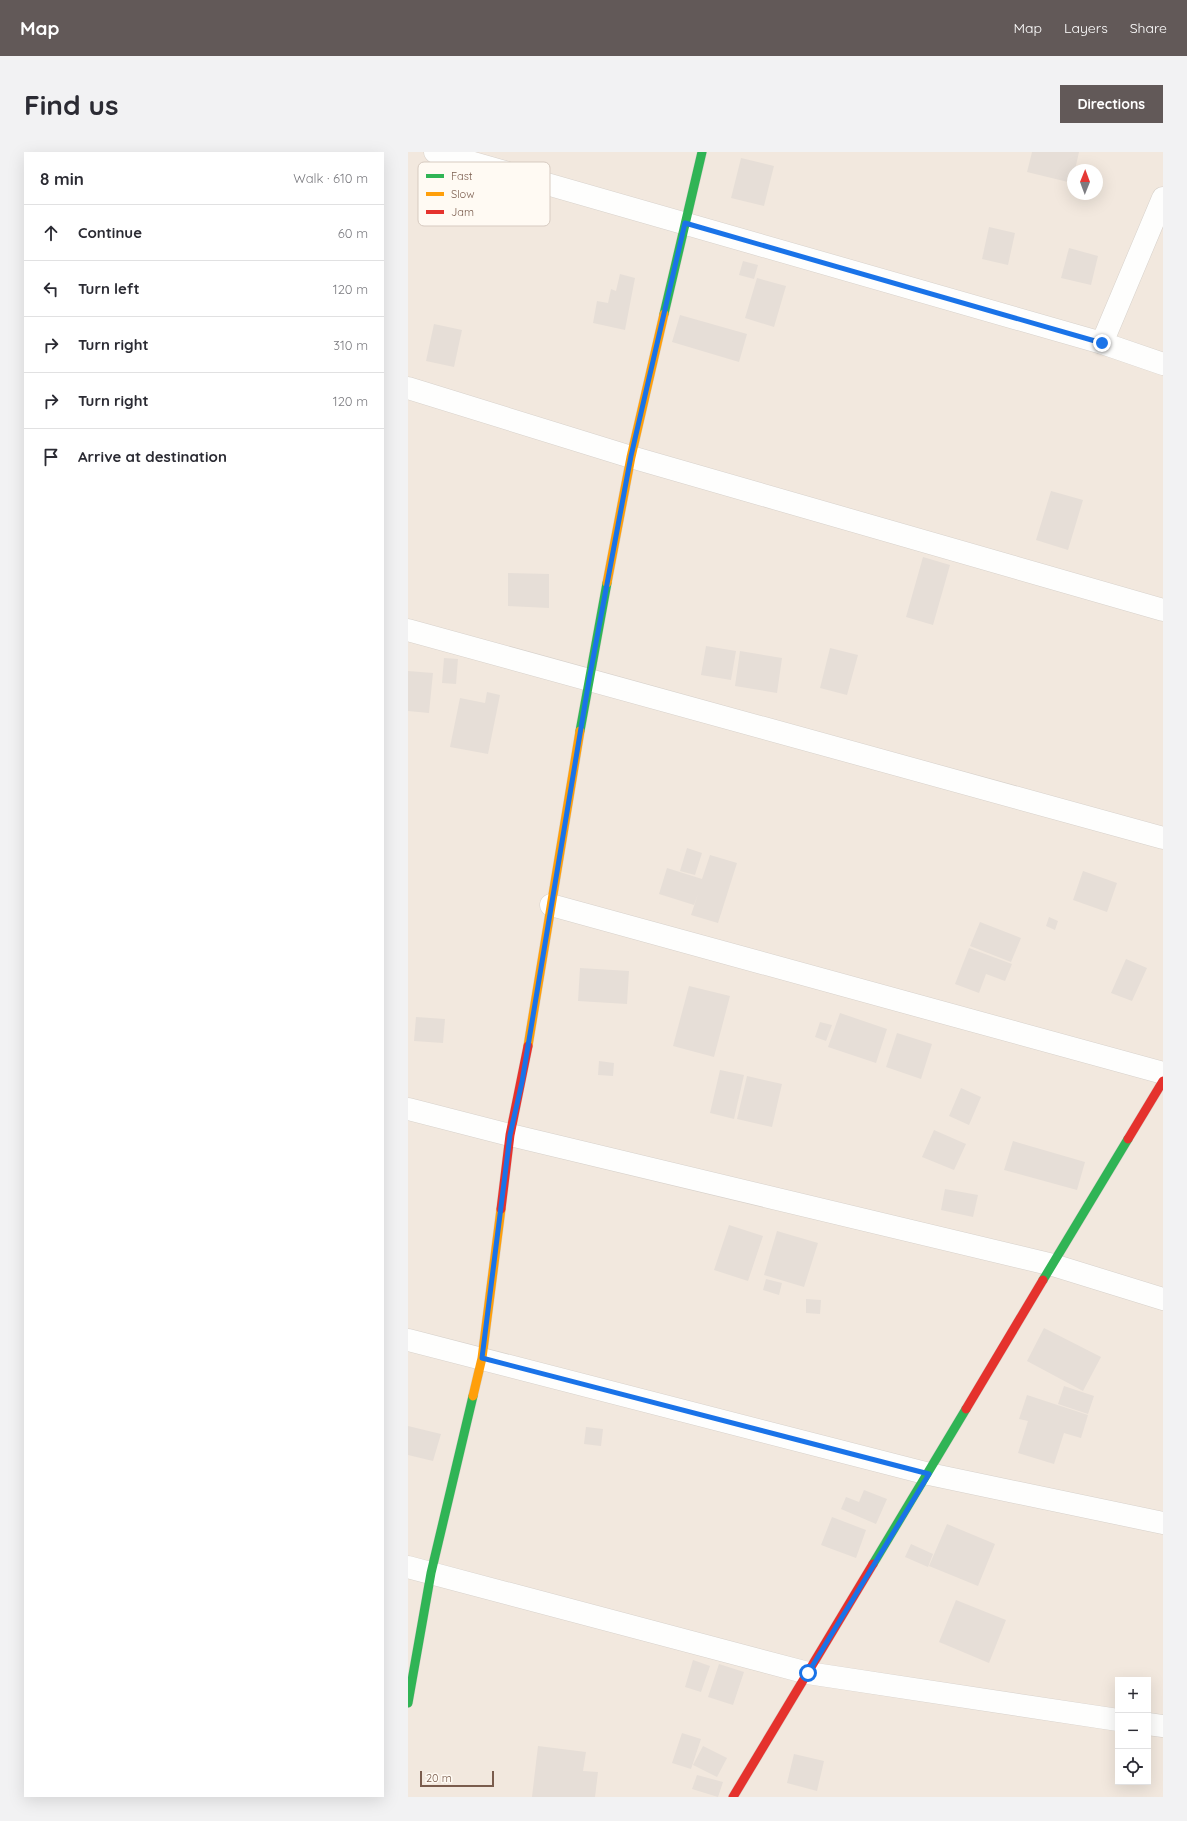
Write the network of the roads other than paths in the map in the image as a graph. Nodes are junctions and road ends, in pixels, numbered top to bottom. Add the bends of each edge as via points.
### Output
1 (435, 152) edge
2 (702, 152) edge
3 (470, 162) edge
4 (550, 185) edge
5 (1163, 198) edge
6 (685, 223) junction
7 (1102, 343) junction
8 (1163, 364) edge
9 (408, 388) edge
10 (631, 456) junction
11 (1163, 610) edge
12 (408, 630) edge
13 (589, 680) junction
14 (1163, 838) edge
15 (551, 905) junction
16 (1163, 1073) edge
17 (1163, 1081) edge
18 (408, 1109) edge
19 (510, 1135) junction
20 (1053, 1265) junction
21 (1163, 1299) edge
22 (408, 1340) edge
23 (482, 1358) junction
24 (929, 1474) junction
25 (1163, 1523) edge
26 (408, 1567) edge
27 (431, 1573) junction
28 (808, 1673) junction
29 (408, 1703) edge
30 (1115, 1720) edge
31 (1151, 1724) edge
32 (1163, 1726) edge
33 (733, 1797) edge

1 - 3 street
2 - 6 street
4 - 6 street
5 - 7 street
6 - 7 street
6 - 10 street
7 - 8 street
9 - 10 street
10 - 11 street
10 - 13 street
12 - 13 street
13 - 14 street
13 - 15 street
15 - 16 street
15 - 19 street via 522,1082
17 - 20 street
18 - 19 street
19 - 20 street
19 - 23 street
20 - 21 street
20 - 24 street
22 - 23 street
23 - 24 street
23 - 27 street
24 - 25 street
24 - 28 street
26 - 27 street
27 - 28 street
27 - 29 street
28 - 30 street
28 - 33 street
31 - 32 street

